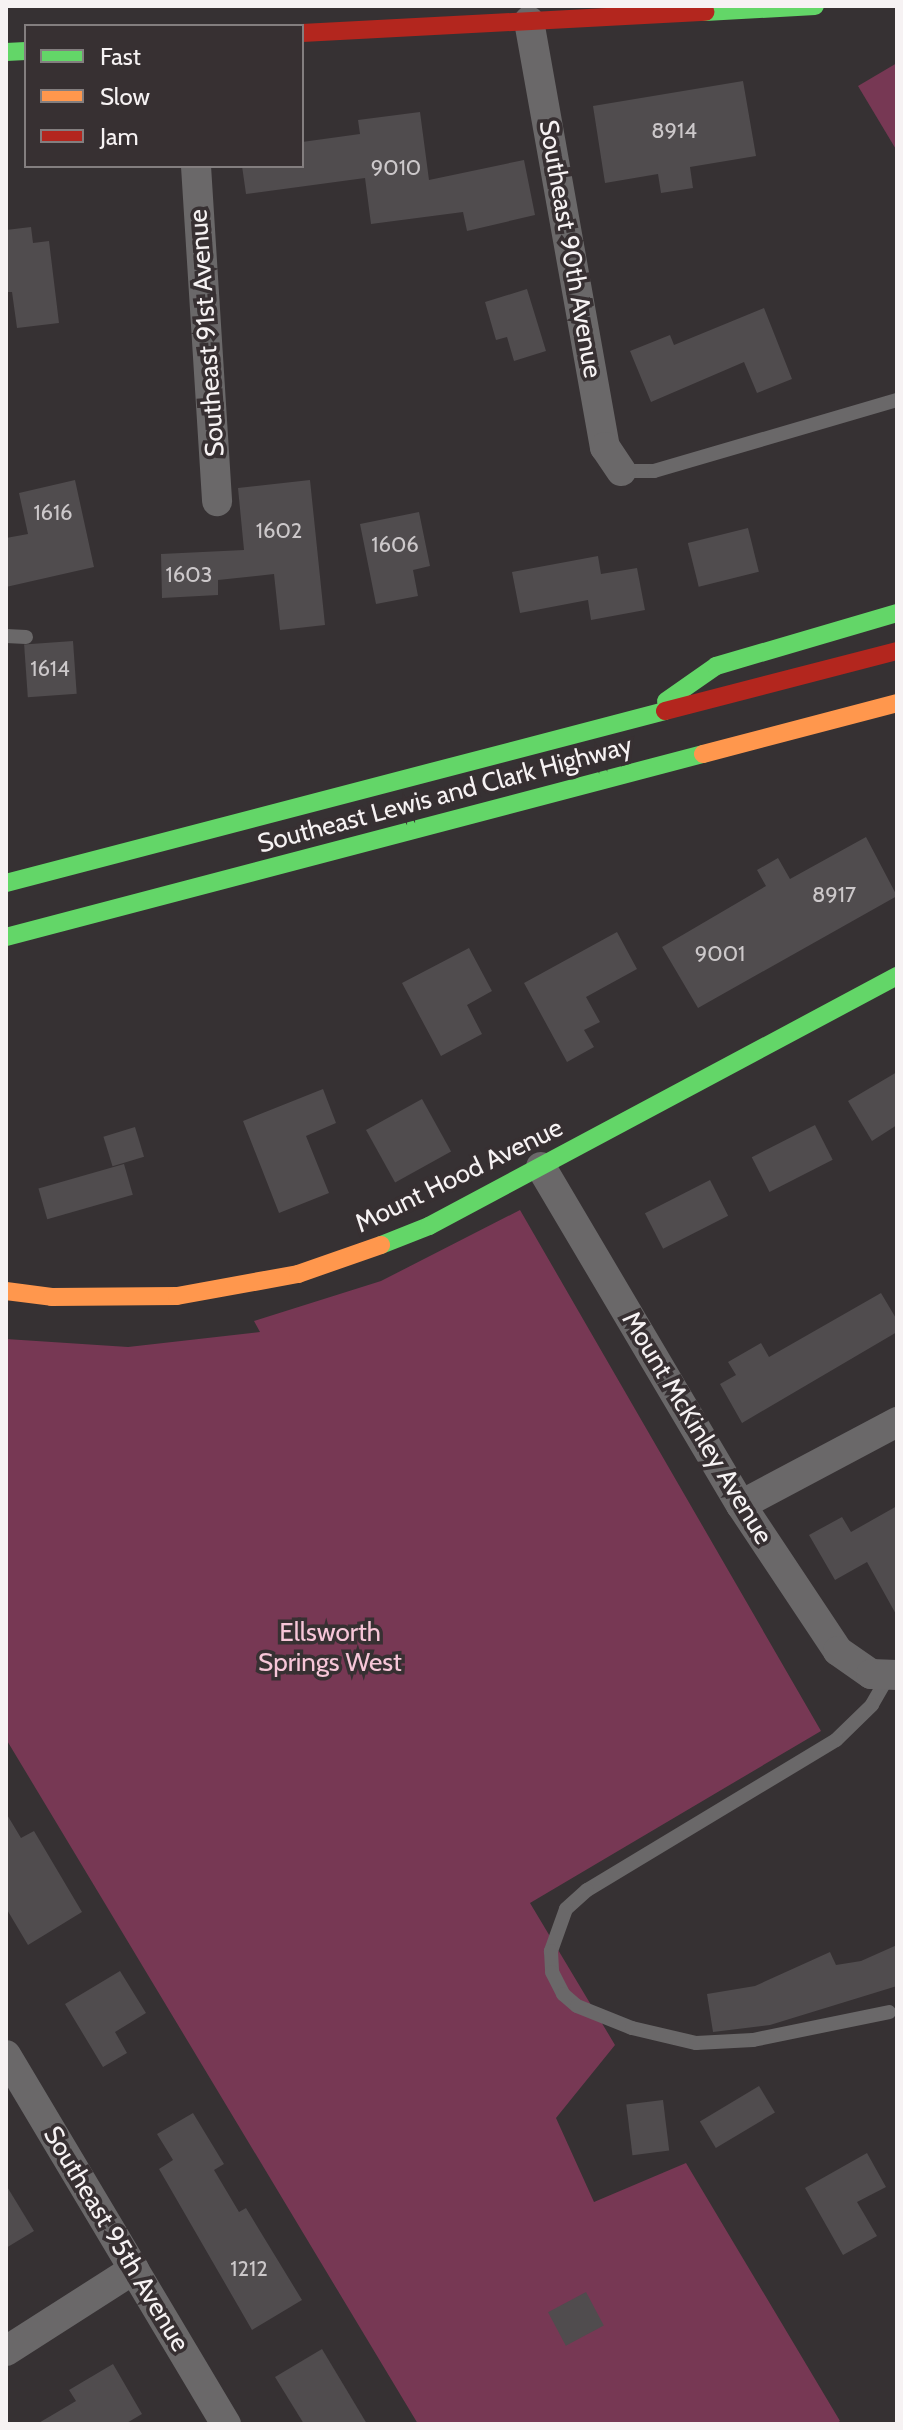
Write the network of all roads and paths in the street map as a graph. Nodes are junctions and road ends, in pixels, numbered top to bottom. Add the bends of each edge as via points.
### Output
1 (815, 6) edge
2 (529, 21) junction
3 (304, 33) edge
4 (196, 168) edge
5 (897, 400) edge
6 (621, 471) joint
7 (217, 501) dead end
8 (897, 613) edge
9 (6, 636) edge
10 (26, 637) dead end
11 (897, 651) edge
12 (897, 703) edge
13 (640, 718) junction
14 (6, 883) edge
15 (6, 937) edge
16 (897, 976) edge
17 (541, 1167) junction
18 (6, 1291) edge
19 (897, 1422) edge
20 (741, 1505) junction
21 (886, 1675) edge
22 (889, 2012) dead end
23 (6, 2055) edge
24 (134, 2269) junction
25 (6, 2351) edge
26 (226, 2424) edge

1 - 2 main road
2 - 3 main road
2 - 6 street, Southeast 90th Avenue via 605,447
4 - 7 street, Southeast 91st Avenue
5 - 6 lane via 654,471
8 - 13 main road via 716,666
9 - 10 lane
11 - 13 main road, Southeast Lewis and Clark Highway
12 - 15 main road, Southeast Lewis and Clark Highway
13 - 14 main road, Southeast Lewis and Clark Highway
16 - 17 main road, Mount Hood Avenue
17 - 18 main road, Mount Hood Avenue via 429,1226 298,1274 162,1297 52,1297
17 - 20 street, Mount McKinley Avenue
19 - 20 street
20 - 21 street, Mount McKinley Avenue via 838,1651
21 - 22 lane via 882,1694 836,1740 587,1890 566,1909 551,1951 552,1972 563,1994 577,2006 632,2028 696,2043 753,2040
23 - 24 street, Southeast 95th Avenue
24 - 25 street
24 - 26 street, Southeast 95th Avenue

